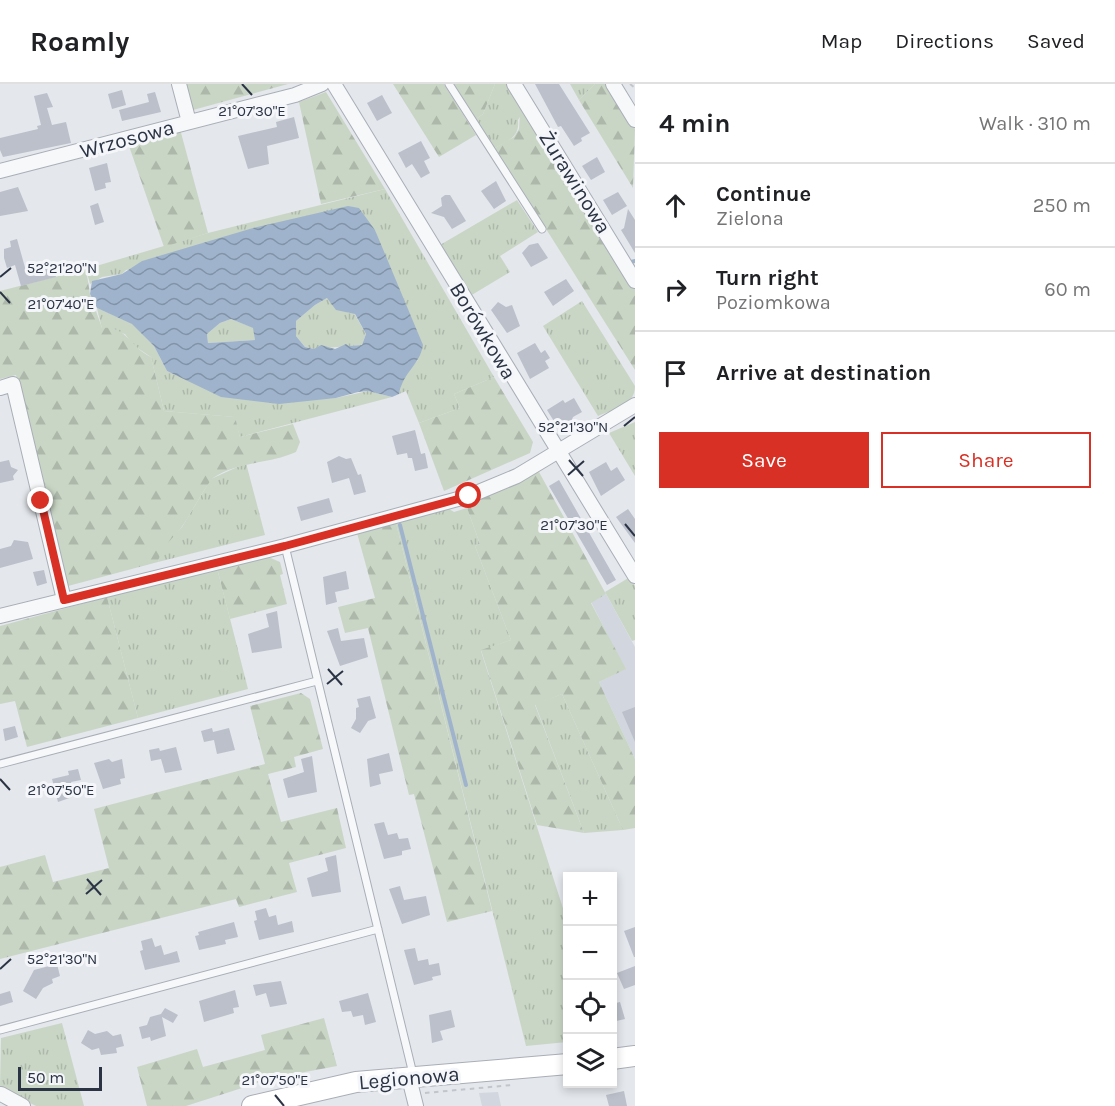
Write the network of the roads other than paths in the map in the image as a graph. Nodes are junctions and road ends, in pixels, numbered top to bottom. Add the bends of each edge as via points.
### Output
1 (179, 84) edge
2 (322, 84) edge
3 (334, 84) edge
4 (449, 84) edge
5 (514, 84) edge
6 (613, 84) edge
7 (635, 120) edge
8 (189, 122) junction
9 (0, 171) edge
10 (542, 229) dead end
11 (635, 280) edge
12 (7, 386) edge
13 (635, 405) edge
14 (556, 451) junction
15 (285, 546) junction
16 (635, 576) edge
17 (64, 600) junction
18 (0, 616) edge
19 (317, 681) junction
20 (0, 764) edge
21 (378, 929) junction
22 (0, 1030) edge
23 (635, 1056) edge
24 (617, 1058) edge
25 (563, 1064) edge
26 (411, 1077) junction
27 (1, 1094) edge
28 (23, 1106) edge
29 (252, 1106) edge
30 (416, 1106) edge

1 - 8 street
2 - 8 street, Wrzosowa via 295,95
3 - 14 street, Borówkowa
4 - 10 lane
5 - 11 street, Żurawinowa
6 - 7 street
8 - 9 street, Wrzosowa
12 - 17 street
13 - 14 street
14 - 15 street via 517,476 469,496
14 - 16 street, Borówkowa
15 - 17 street
15 - 19 lane
17 - 18 street
19 - 20 lane
19 - 21 lane
21 - 22 lane
21 - 26 lane
23 - 24 main road
25 - 26 main road, Legionowa
26 - 29 main road, Legionowa via 356,1082
26 - 30 street
27 - 28 street

